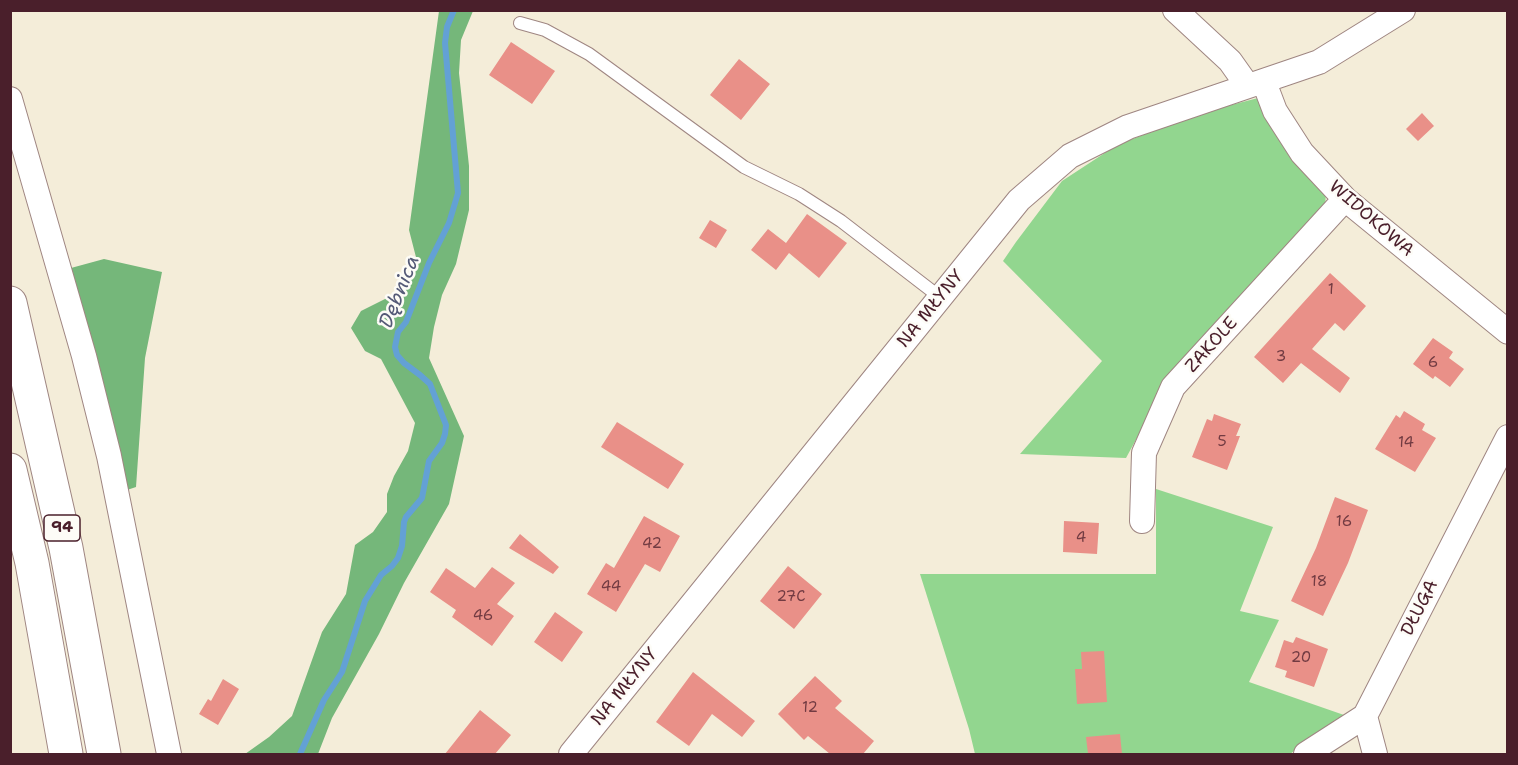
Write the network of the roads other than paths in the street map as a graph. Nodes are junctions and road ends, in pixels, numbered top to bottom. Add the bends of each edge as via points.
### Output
1 (1175, 10) edge
2 (1402, 10) edge
3 (520, 23) dead end
4 (1255, 83) junction
5 (10, 99) edge
6 (1345, 200) junction
7 (941, 298) junction
8 (10, 303) edge
9 (1508, 332) edge
10 (1508, 437) edge
11 (10, 470) edge
12 (1142, 521) dead end
13 (1365, 716) junction
14 (66, 754) edge
15 (104, 754) edge
16 (169, 754) edge
17 (571, 754) edge
18 (1306, 754) edge
19 (1375, 754) edge

1 - 4 street, WIDOKOWA
2 - 4 street, NA MŁYNY via 1319,62
3 - 7 lane via 545,30 589,54 744,167 799,194 841,221
4 - 6 street, WIDOKOWA via 1302,153
4 - 7 street, NA MŁYNY via 1128,127 1071,156 1019,200
5 - 16 street via 109,456
6 - 9 street, WIDOKOWA
6 - 12 street, ZAKOLE via 1173,387 1144,453
7 - 17 street, NA MŁYNY
8 - 15 main road, 94 via 66,548
10 - 13 street, DŁUGA
11 - 14 main road, 94 via 32,563
13 - 18 street
13 - 19 street

